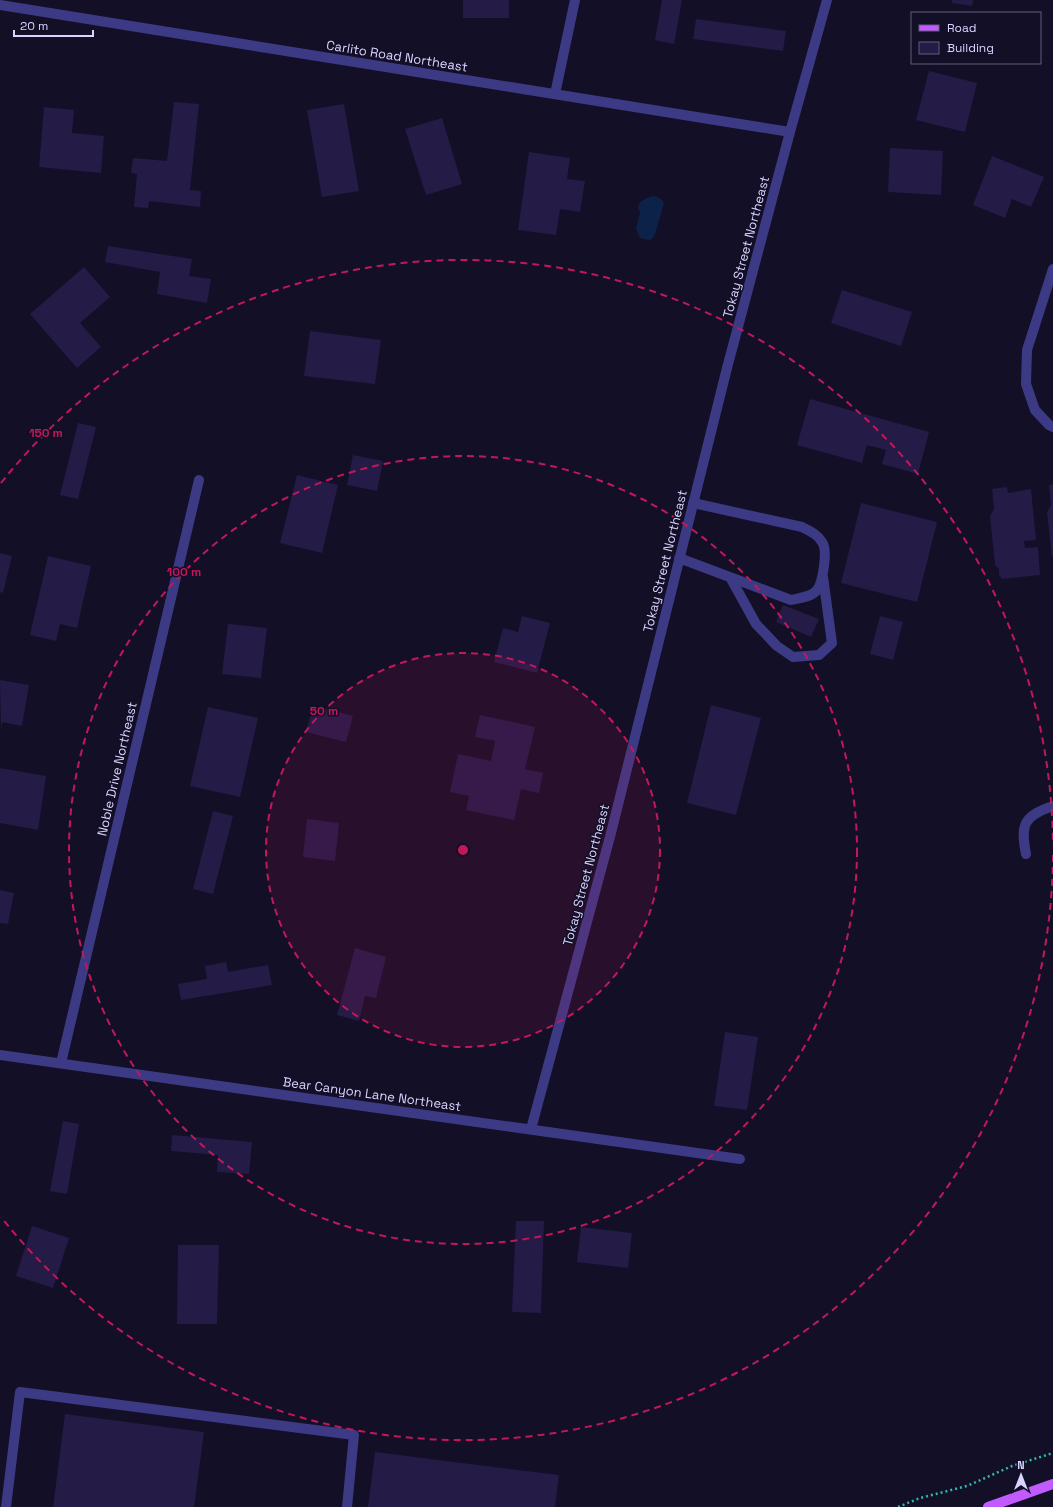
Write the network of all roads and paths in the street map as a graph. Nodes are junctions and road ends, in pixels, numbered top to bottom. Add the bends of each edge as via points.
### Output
1 (575, 0) edge
2 (827, 0) edge
3 (0, 5) edge
4 (555, 94) junction
5 (790, 132) junction
6 (1053, 269) edge
7 (1053, 427) edge
8 (199, 480) dead end
9 (693, 503) junction
10 (680, 558) junction
11 (730, 577) junction
12 (823, 577) junction
13 (1053, 806) edge
14 (1026, 854) dead end
15 (0, 1055) edge
16 (61, 1063) junction
17 (531, 1129) junction
18 (740, 1158) dead end
19 (1053, 1453) edge
20 (1053, 1484) edge
21 (6, 1507) edge
22 (347, 1507) edge
23 (898, 1507) edge
24 (988, 1507) edge

1 - 4 street
2 - 5 street, Tokay Street Northeast
3 - 4 street, Carlito Road Northeast
4 - 5 street, Carlito Road Northeast
5 - 9 street, Tokay Street Northeast
6 - 7 street via 1027,350 1026,384 1035,410
8 - 16 street, Noble Drive Northeast
9 - 10 street, Tokay Street Northeast
9 - 12 street via 802,527 815,533 823,543
10 - 11 street
10 - 17 street, Tokay Street Northeast via 611,833
11 - 12 street via 791,600 817,591
11 - 12 street via 756,624 777,646 793,657 819,655 832,643
13 - 14 street via 1036,812 1026,822 1022,837
15 - 16 street, Bear Canyon Lane Northeast
16 - 17 street, Bear Canyon Lane Northeast
17 - 18 street, Bear Canyon Lane Northeast
19 - 23 path via 1012,1466 967,1486 920,1498
20 - 24 main road
21 - 22 street via 20,1392 354,1435

